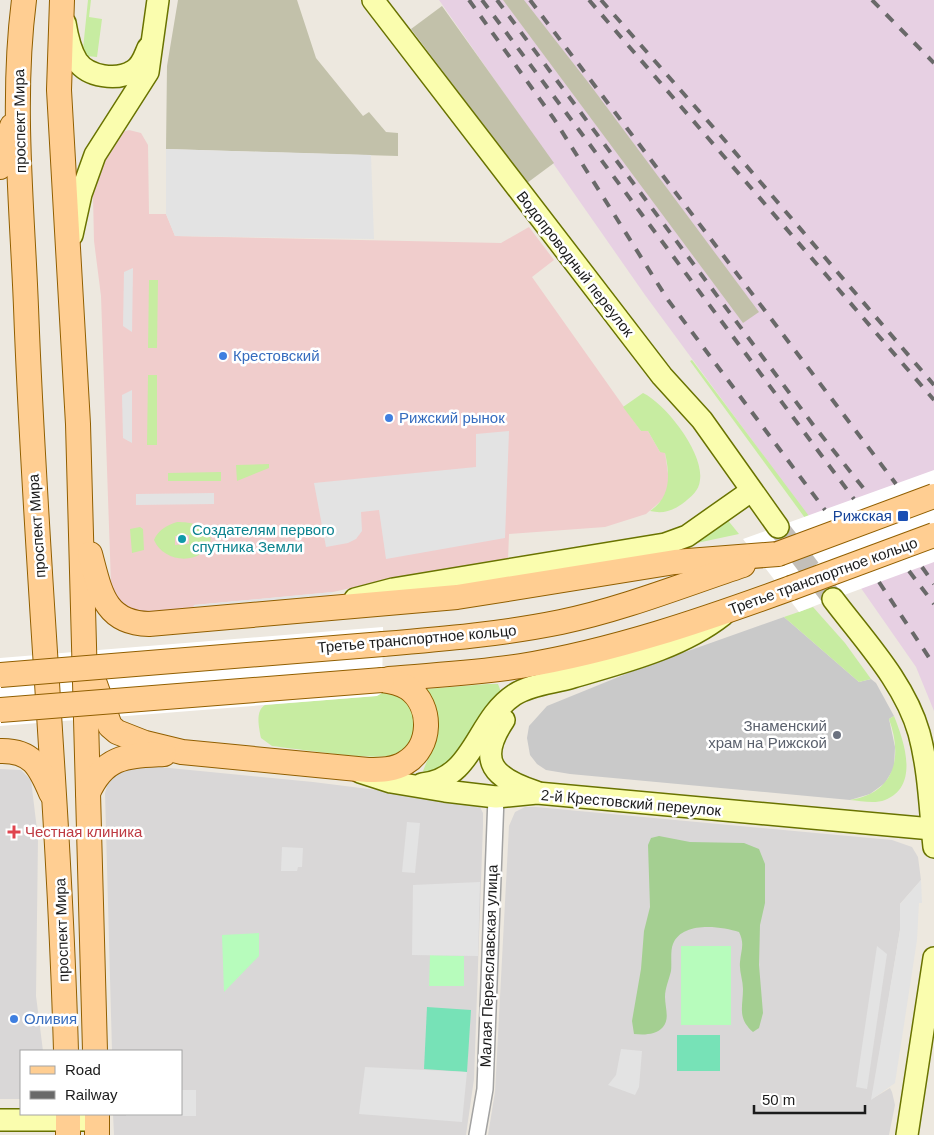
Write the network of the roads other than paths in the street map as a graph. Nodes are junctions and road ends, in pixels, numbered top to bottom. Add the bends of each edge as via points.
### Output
1 (24, 0) edge
2 (62, 0) edge
3 (158, 0) edge
4 (374, 0) edge
5 (156, 22) junction
6 (18, 92) junction
7 (0, 166) edge
8 (70, 268) junction
9 (751, 491) junction
10 (934, 496) edge
11 (81, 527) junction
12 (778, 527) tunnel mouth
13 (934, 536) edge
14 (778, 554) junction
15 (833, 599) tunnel mouth
16 (732, 609) junction
17 (314, 610) junction
18 (85, 654) junction
19 (0, 675) edge
20 (571, 678) junction
21 (382, 680) junction
22 (0, 710) edge
23 (0, 751) edge
24 (182, 752) junction
25 (344, 769) junction
26 (412, 786) junction
27 (88, 793) junction
28 (537, 793) junction
29 (496, 797) junction
30 (55, 804) junction
31 (933, 838) edge
32 (934, 958) edge
33 (66, 1050) edge
34 (95, 1050) edge
35 (0, 1120) edge
36 (68, 1123) edge
37 (97, 1123) edge
38 (477, 1135) edge
39 (907, 1135) edge

1 - 6 main road, проспект Мира
2 - 5 main road via 67,34 76,60 83,68 102,76 125,75 138,67 148,49
2 - 8 main road, проспект Мира via 59,90
3 - 5 main road
4 - 9 main road, Водопроводный переулок via 662,376 702,420
5 - 8 main road via 148,72 95,155 81,194 73,229
6 - 7 main road
6 - 30 main road, проспект Мира via 30,418
8 - 11 main road, проспект Мира
9 - 12 main road, Водопроводный переулок
9 - 17 main road via 692,533 665,544 393,589
10 - 14 main road, Третье транспортное кольцо, bridge
11 - 17 main road via 110,610 128,622 163,624
11 - 18 main road, проспект Мира
13 - 16 main road, Третье транспортное кольцо, bridge
14 - 17 main road via 675,562 505,591
14 - 19 main road, Третье транспортное кольцо, bridge via 563,622 479,637
15 - 31 main road via 889,674 911,714 923,751
16 - 20 main road via 698,634
16 - 21 main road, Третье транспортное кольцо via 572,656 483,671
18 - 24 main road, 2-й Крестовский переулок via 110,726 130,738
18 - 27 main road, проспект Мира
20 - 26 main road via 516,694 495,713 457,770 442,780
20 - 28 main road via 521,701 505,718 492,741 490,760 496,773
21 - 22 main road, Третье транспортное кольцо, bridge
21 - 25 main road via 402,685 422,704 426,726 420,749 413,758 395,767 383,770
23 - 30 main road via 21,752 31,759 44,778
24 - 25 main road, 2-й Крестовский переулок
24 - 27 main road, 2-й Крестовский переулок via 118,759 99,773
25 - 26 main road, 2-й Крестовский переулок
26 - 29 main road, 2-й Крестовский переулок
27 - 34 main road, проспект Мира
28 - 29 main road, 2-й Крестовский переулок
28 - 31 main road, 2-й Крестовский переулок
29 - 38 street, Малая Переяславская улица via 484,1089
30 - 33 main road, проспект Мира
32 - 39 main road
35 - 36 main road
36 - 37 main road

